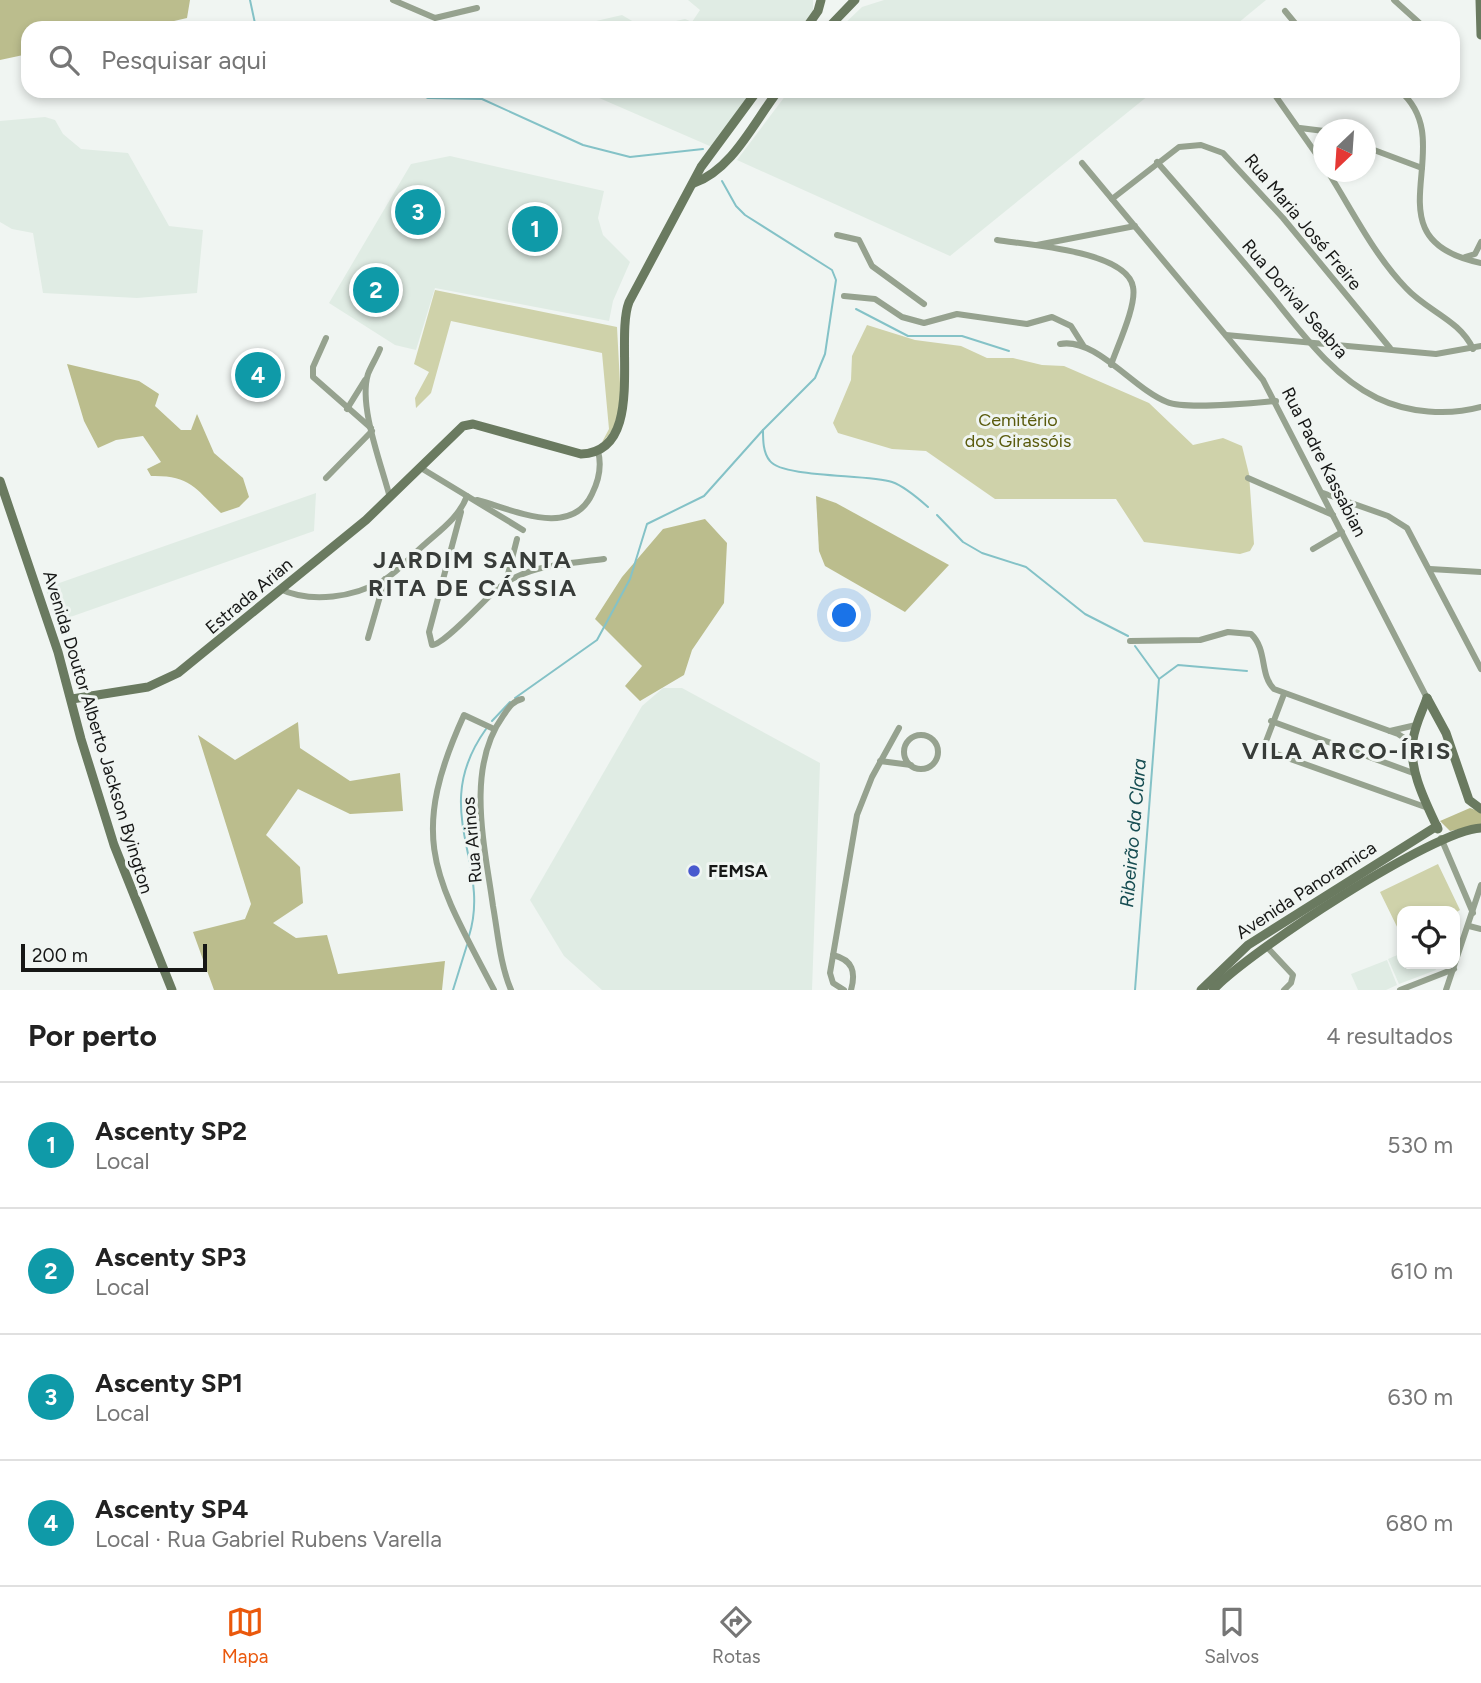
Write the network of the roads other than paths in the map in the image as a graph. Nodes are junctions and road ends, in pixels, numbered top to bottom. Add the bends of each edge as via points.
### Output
1 (393, 0) edge
2 (821, 0) edge
3 (855, 0) edge
4 (1394, 0) edge
5 (1480, 0) edge
6 (477, 8) dead end
7 (1285, 11) dead end
8 (811, 21) edge
9 (835, 21) edge
10 (1293, 21) edge
11 (1417, 21) edge
12 (1481, 36) edge
13 (752, 98) edge
14 (773, 98) edge
15 (1277, 98) edge
16 (1407, 98) edge
17 (1300, 128) junction
18 (1313, 130) edge
19 (1313, 148) edge
20 (1376, 150) edge
21 (710, 155) junction
22 (1157, 162) junction
23 (1082, 163) dead end
24 (724, 164) junction
25 (1422, 168) junction
26 (1334, 182) edge
27 (694, 183) junction
28 (1112, 199) junction
29 (1135, 226) junction
30 (837, 235) dead end
31 (997, 240) dead end
32 (1481, 242) edge
33 (1032, 246) junction
34 (1459, 258) junction
35 (1481, 263) edge
36 (844, 296) dead end
37 (924, 304) dead end
38 (1226, 335) junction
39 (326, 338) dead end
40 (1308, 340) junction
41 (1060, 344) dead end
42 (1083, 345) junction
43 (1481, 346) edge
44 (1390, 348) junction
45 (380, 349) dead end
46 (1473, 349) junction
47 (1111, 365) junction
48 (368, 375) junction
49 (1276, 401) junction
50 (1481, 407) edge
51 (346, 408) junction
52 (371, 430) junction
53 (598, 451) junction
54 (421, 468) junction
55 (326, 478) dead end
56 (1248, 478) dead end
57 (0, 481) edge
58 (1323, 493) junction
59 (467, 496) junction
60 (390, 498) junction
61 (477, 500) junction
62 (461, 512) junction
63 (1334, 515) junction
64 (523, 530) dead end
65 (1342, 532) junction
66 (517, 538) dead end
67 (1313, 549) dead end
68 (604, 559) dead end
69 (1430, 569) junction
70 (1481, 572) edge
71 (385, 579) junction
72 (506, 582) junction
73 (280, 589) junction
74 (368, 638) dead end
75 (1130, 641) dead end
76 (1481, 669) edge
77 (1284, 695) junction
78 (1427, 698) junction
79 (72, 699) junction
80 (522, 699) dead end
81 (1271, 721) junction
82 (1416, 725) junction
83 (899, 728) dead end
84 (494, 729) junction
85 (1390, 731) junction
86 (1412, 743) junction
87 (880, 761) junction
88 (911, 765) junction
89 (1416, 774) junction
90 (1428, 808) junction
91 (1481, 809) edge
92 (1437, 826) junction
93 (1481, 828) edge
94 (1441, 838) junction
95 (1481, 885) edge
96 (1473, 914) junction
97 (1469, 926) junction
98 (1481, 929) edge
99 (1266, 946) junction
100 (1460, 952) edge
101 (833, 955) junction
102 (1454, 969) joint
103 (172, 990) edge
104 (494, 990) edge
105 (511, 990) edge
106 (844, 990) edge
107 (851, 990) edge
108 (1201, 990) edge
109 (1213, 990) edge
110 (1284, 990) edge
111 (1400, 990) edge
112 (1448, 990) edge

1 - 6 street via 435,18
2 - 8 main road
3 - 9 main road
4 - 11 street
5 - 12 main road
7 - 10 street
13 - 21 main road
14 - 24 main road
15 - 17 street
16 - 25 street via 1420,121
17 - 18 street
17 - 19 street
20 - 25 street
21 - 24 street
21 - 27 main road
22 - 28 street, Rua Maria José Freire
22 - 40 street, Rua Dorival Seabra
22 - 44 street, Rua Maria José Freire via 1190,145 1213,148 1233,160
23 - 28 street, Rua Padre Kassabian
24 - 27 main road
25 - 34 street via 1426,235
26 - 46 street via 1404,286 1426,307 1464,331
27 - 53 main road via 626,311 620,420
28 - 29 street, Rua Padre Kassabian
29 - 33 street
29 - 38 street, Rua Padre Kassabian
30 - 37 street via 859,240 872,266
31 - 33 street
32 - 34 street via 1475,254
33 - 47 street via 1109,261 1131,280 1133,296
34 - 35 street
36 - 42 street via 875,299 908,320 924,323 957,314 1020,324 1052,317 1071,326
38 - 40 street
38 - 49 street, Rua Padre Kassabian
39 - 51 street via 313,377
40 - 44 street
40 - 50 street, Rua Dorival Seabra via 1356,385 1378,398 1425,411
41 - 42 street
42 - 47 street
43 - 46 street
44 - 46 street via 1436,354
45 - 48 street
47 - 49 street via 1159,398 1179,405
48 - 51 street
48 - 52 street
49 - 58 street, Rua Padre Kassabian
51 - 52 street
52 - 55 street
52 - 60 street
53 - 54 main road, Estrada Arian via 581,454 468,424
53 - 61 street via 599,472 591,497 577,513 544,518
54 - 59 street
54 - 60 main road, Estrada Arian
56 - 63 street
57 - 79 main road, Avenida Doutor Alberto Jackson Byington
58 - 63 street, Rua Padre Kassabian
58 - 69 street via 1398,521 1407,528
59 - 61 street
59 - 62 street
60 - 73 main road, Estrada Arian
61 - 64 street
62 - 71 street
62 - 72 street via 429,642 438,645
63 - 65 street, Rua Padre Kassabian
65 - 67 street
65 - 78 street, Rua Padre Kassabian
66 - 72 street
68 - 72 street via 538,569
69 - 70 street
69 - 76 street
71 - 73 street via 325,597 303,598
71 - 74 street
73 - 79 main road, Estrada Arian via 171,677 148,687
75 - 77 street via 1251,634 1262,649 1269,685
77 - 81 street
77 - 85 street
78 - 82 main road
78 - 91 main road, Rua Padre Kassabian via 1446,733 1469,800
79 - 103 main road, Avenida Doutor Alberto Jackson Byington via 116,848
80 - 84 street, Rua Arinos via 509,706
81 - 89 street
81 - 90 street via 1265,744 1268,751
82 - 85 street
82 - 86 main road
83 - 87 street
84 - 104 street, Rua Arinos via 464,715 435,792 433,846 444,893
84 - 105 street, Rua Arinos via 481,801 502,960
85 - 86 street
86 - 89 main road
87 - 88 street
87 - 101 street via 857,816
88 - 88 street via 921,769 935,762 938,747 932,739 921,735 907,743 905,755
89 - 90 main road
90 - 92 main road
92 - 94 main road
92 - 108 main road, Avenida Panoramica via 1248,945
93 - 94 main road, Avenida Panoramica
94 - 96 street
94 - 99 main road, Avenida Panoramica
95 - 96 street
96 - 97 street
97 - 98 street
97 - 100 street
99 - 109 main road, Avenida Panoramica
99 - 110 street via 1293,975
101 - 106 street via 833,983
101 - 107 street via 850,963
102 - 111 street
102 - 112 street

